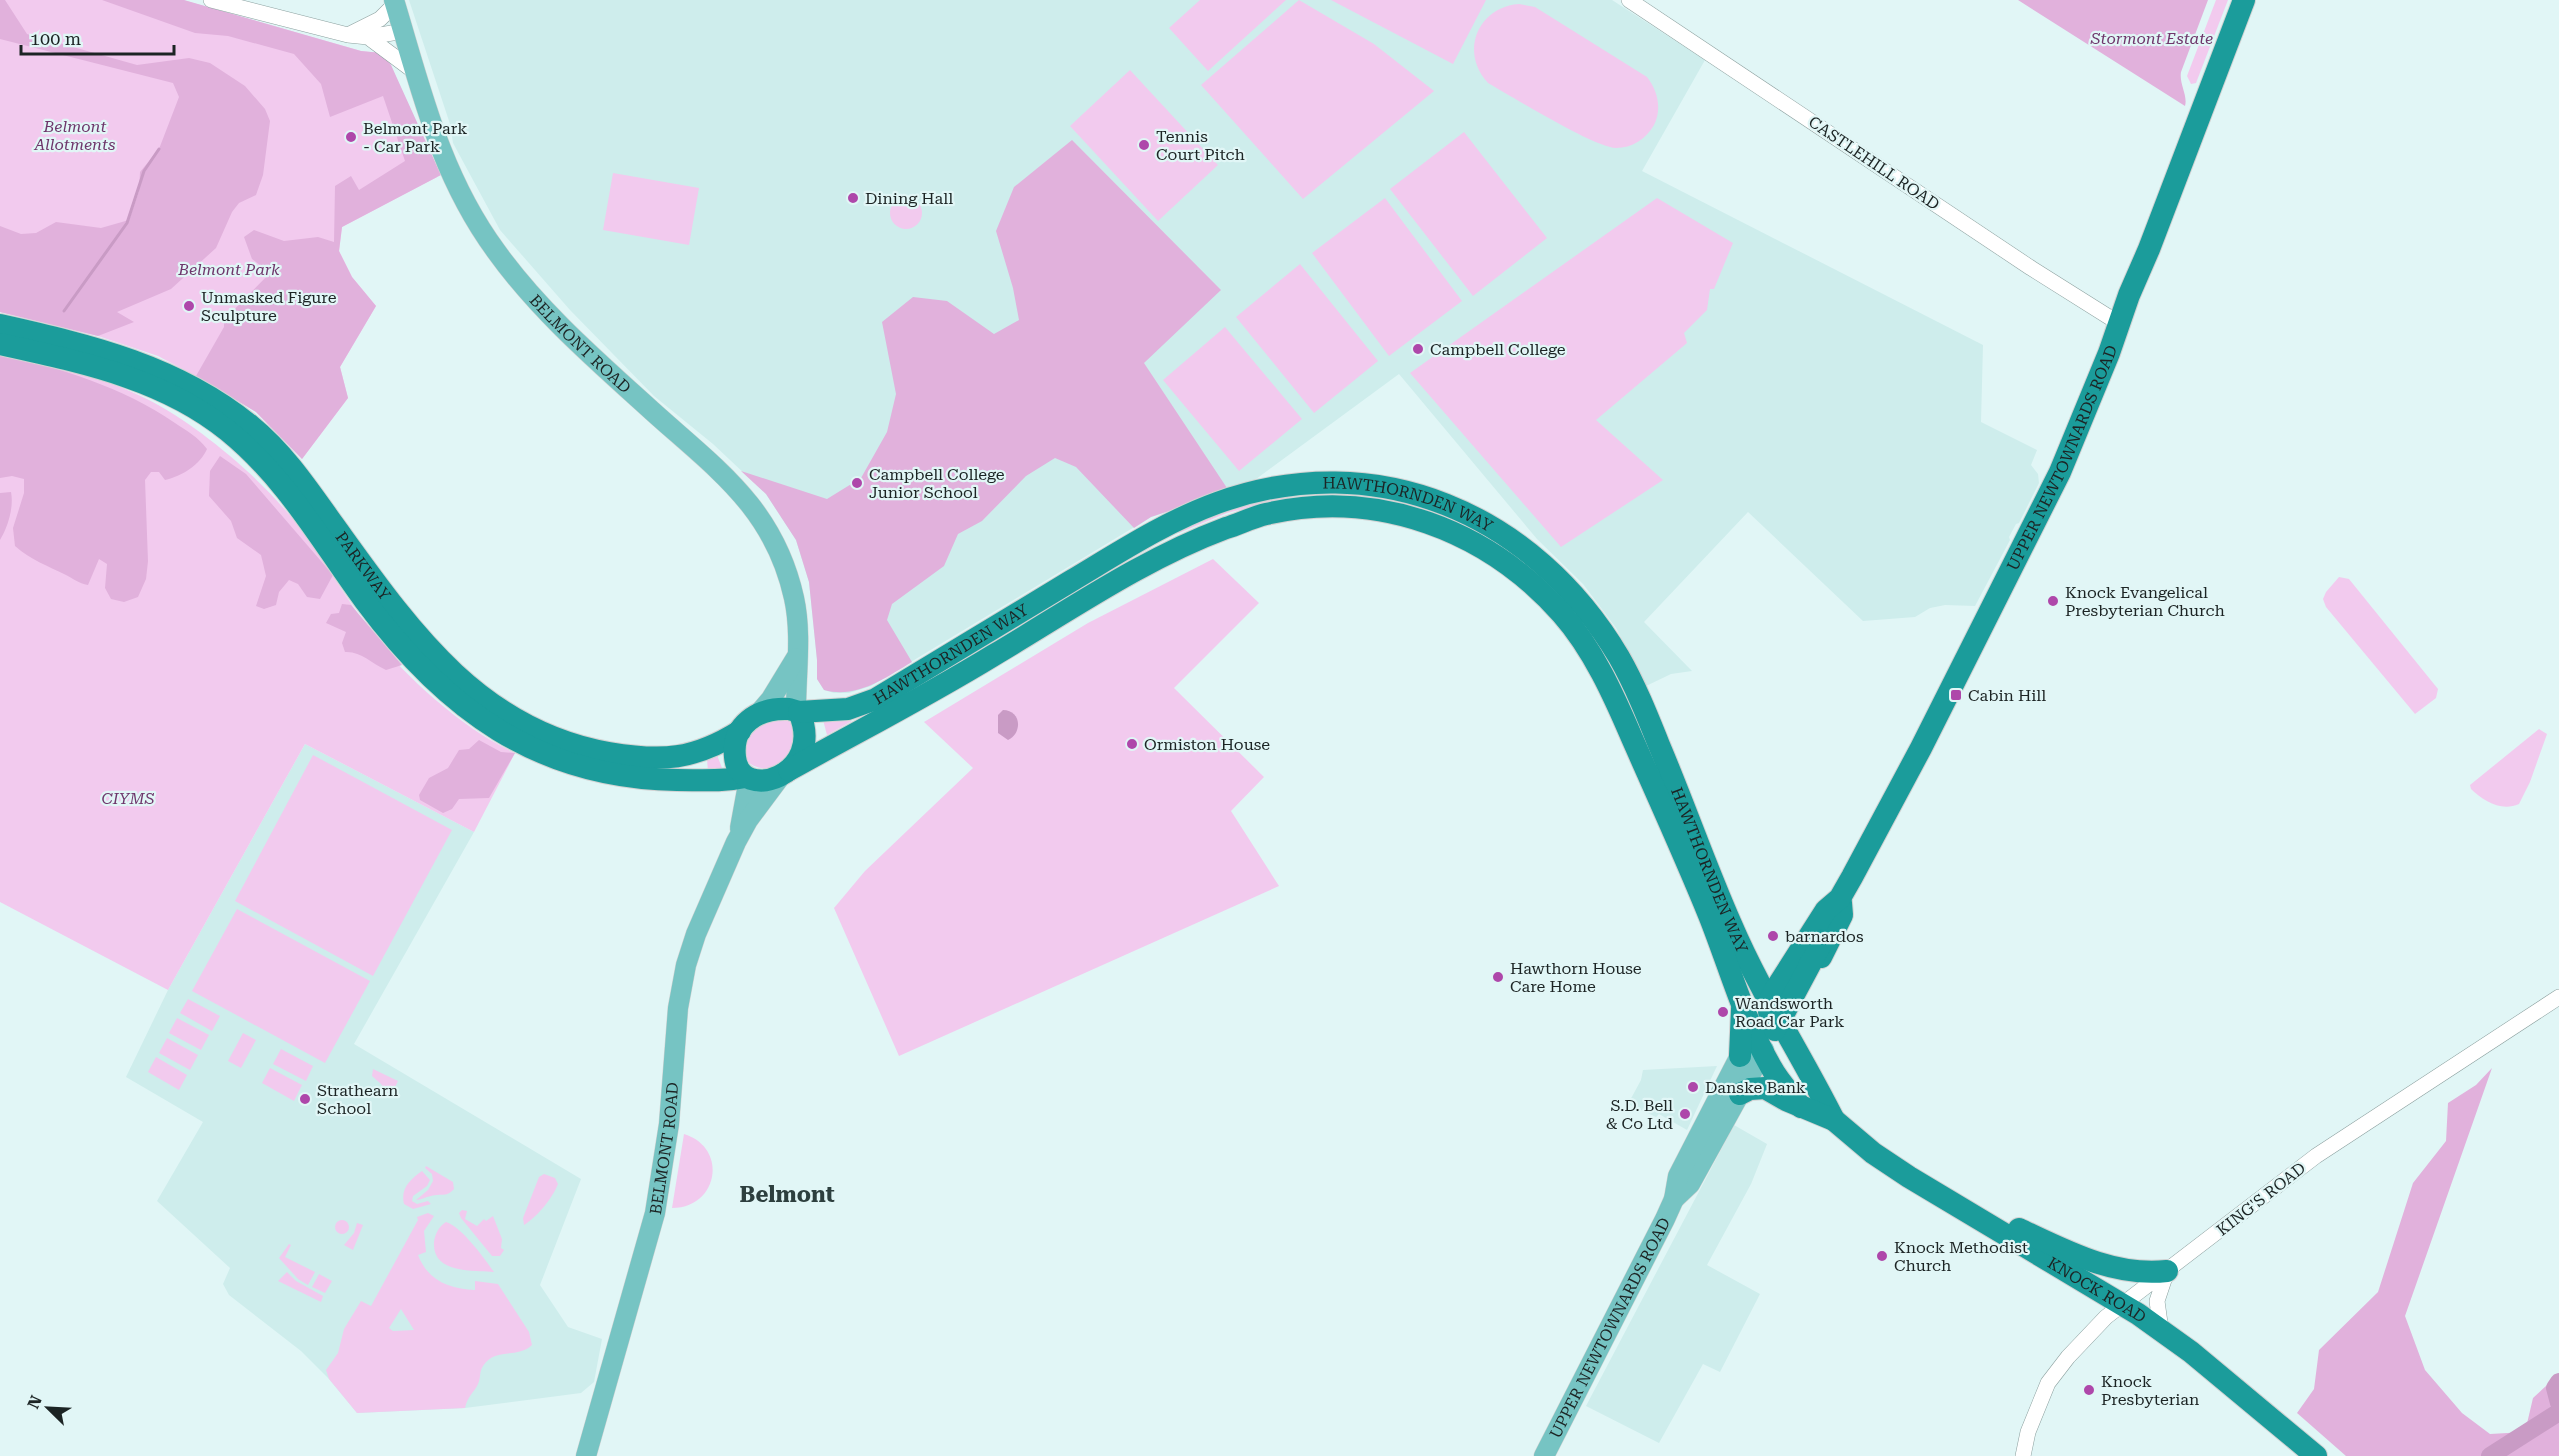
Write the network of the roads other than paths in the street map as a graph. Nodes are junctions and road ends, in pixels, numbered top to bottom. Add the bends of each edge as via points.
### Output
1 (211, 0) edge
2 (1629, 0) edge
3 (2244, 0) edge
4 (395, 2) edge
5 (404, 31) junction
6 (348, 35) junction
7 (368, 37) junction
8 (415, 72) junction
9 (2120, 324) junction
10 (0, 325) edge
11 (0, 344) edge
12 (797, 656) junction
13 (798, 711) junction
14 (759, 713) junction
15 (740, 731) junction
16 (786, 772) junction
17 (747, 778) junction
18 (723, 781) junction
19 (737, 836) junction
20 (1702, 851) junction
21 (1840, 901) junction
22 (1790, 967) junction
23 (2559, 997) edge
24 (1741, 1000) junction
25 (1767, 1026) junction
26 (1796, 1047) junction
27 (1740, 1056) junction
28 (1740, 1094) junction
29 (1818, 1113) junction
30 (1702, 1129) junction
31 (1674, 1199) junction
32 (1980, 1221) junction
33 (2167, 1271) junction
34 (2122, 1304) junction
35 (2161, 1330) junction
36 (586, 1456) edge
37 (1544, 1456) edge
38 (2024, 1456) edge
39 (2316, 1456) edge

1 - 6 street
2 - 9 street, CASTLEHILL ROAD
3 - 9 highway, UPPER NEWTOWNARDS ROAD
4 - 5 main road, BELMONT ROAD
4 - 6 street via 380,19
5 - 7 street
5 - 8 main road, BELMONT ROAD
6 - 7 street
7 - 8 street
8 - 12 main road, BELMONT ROAD via 448,167 506,264 558,322 635,396 728,477 754,510 788,575 797,620
9 - 21 highway, UPPER NEWTOWNARDS ROAD via 2060,472
10 - 15 highway, PARKWAY via 137,360 203,391 243,420 292,467 381,591 430,651 470,688 516,718 595,751 661,759 703,751
11 - 18 highway, PARKWAY via 83,363 138,381 226,430 295,500 365,600 417,664 458,703 508,736 593,770 655,779
12 - 13 main road, BELMONT ROAD
12 - 14 main road
13 - 14 highway via 776,709
13 - 16 highway via 805,744 799,761
13 - 20 highway, HAWTHORNDEN WAY via 848,709 876,699 1140,540 1217,503 1299,484 1372,485 1419,494 1481,520 1525,548 1571,592 1621,660
14 - 15 highway
15 - 17 highway via 734,748 735,760
16 - 17 highway via 760,780
16 - 19 main road, BELMONT ROAD
16 - 24 highway, HAWTHORNDEN WAY via 974,668 1180,546 1265,514 1325,506 1385,510 1451,530 1487,549 1529,581 1573,628 1621,712 1708,912
17 - 18 highway, PARKWAY
17 - 19 main road, BELMONT ROAD
18 - 19 main road via 732,795
19 - 36 main road, BELMONT ROAD via 696,934 680,988 669,1124 655,1213
20 - 22 highway via 1712,862 1758,964 1775,971
20 - 25 highway, HAWTHORNDEN WAY
21 - 22 highway, UPPER NEWTOWNARDS ROAD via 1826,910
21 - 25 highway, UPPER NEWTOWNARDS ROAD
21 - 26 highway via 1842,915 1800,1002
22 - 25 highway, UPPER NEWTOWNARDS ROAD
23 - 33 street, KING'S ROAD via 2316,1156
24 - 25 highway, HAWTHORNDEN WAY
24 - 27 highway
25 - 26 highway, KNOCK ROAD
25 - 27 main road, UPPER NEWTOWNARDS ROAD
25 - 28 main road, UPPER NEWTOWNARDS ROAD
25 - 29 highway
25 - 30 main road via 1719,1110
26 - 29 highway, KNOCK ROAD
27 - 30 main road, UPPER NEWTOWNARDS ROAD
28 - 29 highway via 1765,1088
28 - 31 main road, UPPER NEWTOWNARDS ROAD via 1690,1184
29 - 32 highway, KNOCK ROAD via 1873,1154
30 - 31 main road, UPPER NEWTOWNARDS ROAD via 1678,1176
31 - 37 main road, UPPER NEWTOWNARDS ROAD
32 - 33 highway via 2001,1221 2113,1267 2147,1274
32 - 34 highway, KNOCK ROAD
33 - 34 street, KING'S ROAD
33 - 35 street via 2157,1301
34 - 35 highway, KNOCK ROAD
34 - 38 street, KING'S ROAD via 2096,1326 2048,1383 2028,1432
35 - 39 highway, KNOCK ROAD

